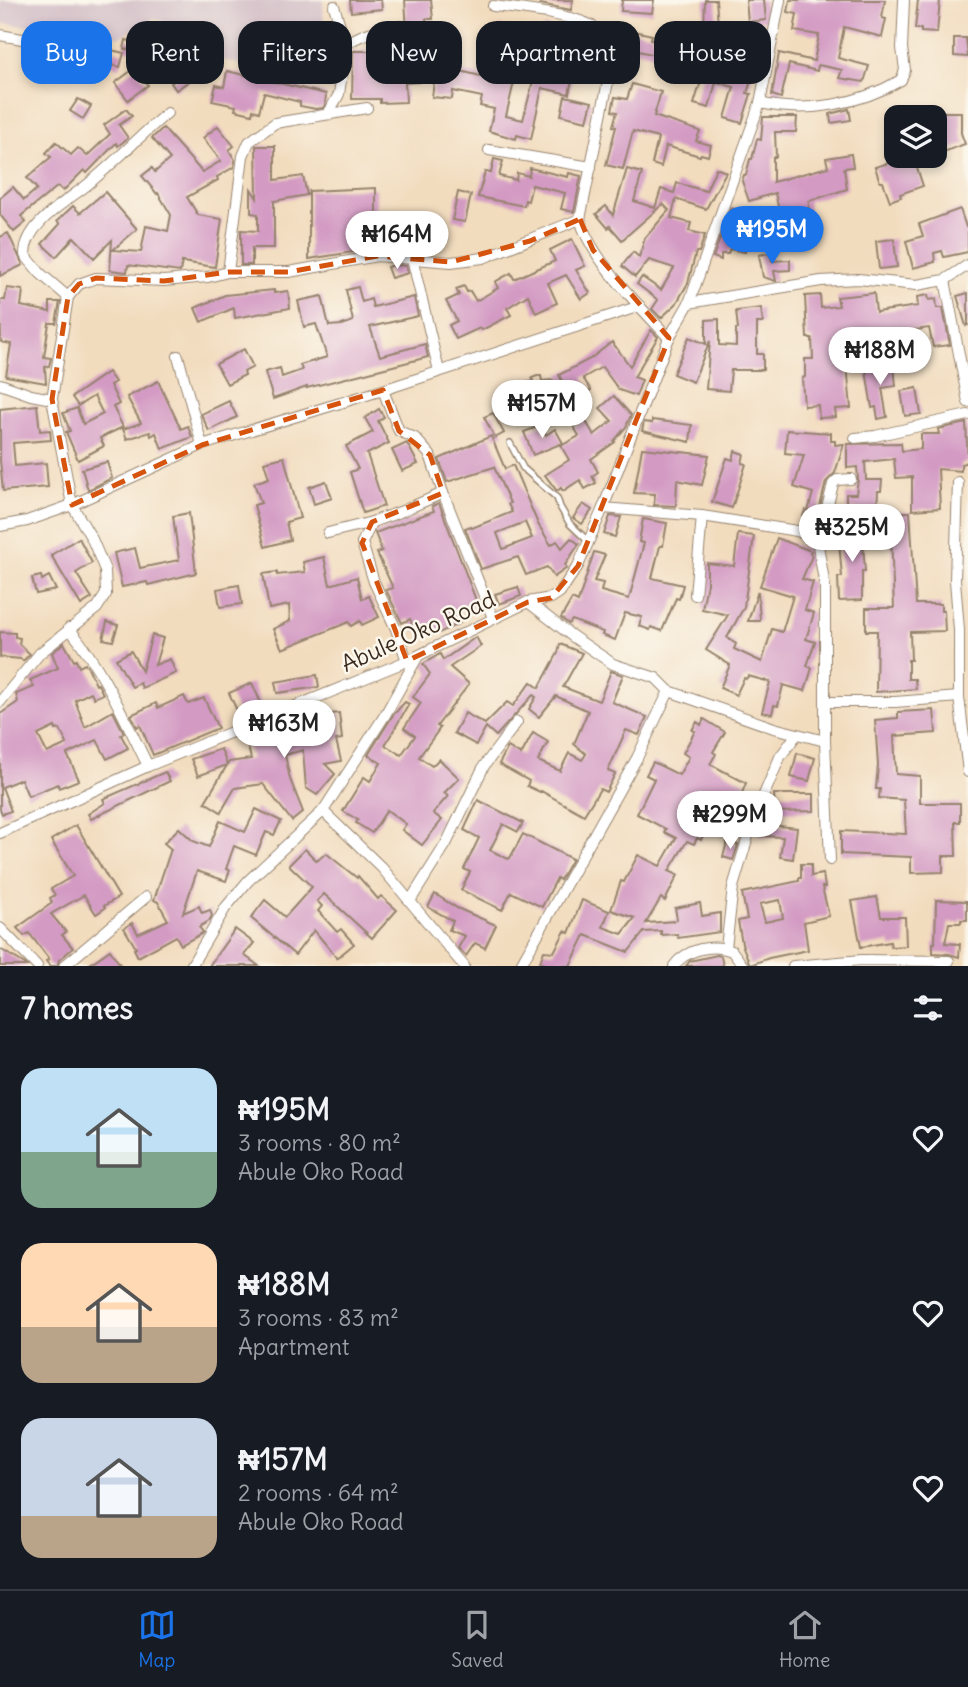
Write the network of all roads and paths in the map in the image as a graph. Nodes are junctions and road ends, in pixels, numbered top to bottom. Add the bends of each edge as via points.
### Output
1 (780, 0) edge
2 (904, 0) edge
3 (334, 6) dead end
4 (494, 6) dead end
5 (338, 21) edge
6 (0, 35) edge
7 (21, 39) edge
8 (340, 84) edge
9 (760, 103) junction
10 (367, 108) dead end
11 (167, 113) dead end
12 (328, 114) junction
13 (489, 150) dead end
14 (591, 167) junction
15 (580, 219) junction
16 (412, 258) junction
17 (968, 265) edge
18 (228, 271) junction
19 (945, 280) junction
20 (68, 297) junction
21 (689, 303) junction
22 (640, 306) junction
23 (668, 338) junction
24 (178, 356) dead end
25 (439, 371) junction
26 (0, 384) edge
27 (383, 390) junction
28 (968, 393) edge
29 (52, 399) junction
30 (968, 402) edge
31 (968, 415) edge
32 (855, 438) dead end
33 (510, 443) dead end
34 (202, 445) junction
35 (851, 479) dead end
36 (958, 482) dead end
37 (443, 493) junction
38 (72, 505) junction
39 (603, 508) junction
40 (702, 516) junction
41 (372, 522) junction
42 (0, 526) edge
43 (328, 533) dead end
44 (588, 541) junction
45 (818, 545) junction
46 (695, 595) dead end
47 (528, 602) junction
48 (493, 618) junction
49 (69, 628) junction
50 (418, 655) junction
51 (407, 660) junction
52 (669, 691) junction
53 (959, 697) junction
54 (0, 702) edge
55 (827, 702) junction
56 (517, 722) dead end
57 (797, 734) junction
58 (825, 741) junction
59 (148, 765) junction
60 (968, 772) edge
61 (323, 811) junction
62 (0, 833) edge
63 (830, 860) dead end
64 (146, 897) dead end
65 (410, 901) junction
66 (0, 928) edge
67 (726, 948) junction
68 (949, 961) dead end
69 (37, 966) edge
70 (64, 966) edge
71 (191, 966) edge
72 (464, 966) edge
73 (520, 966) edge
74 (674, 966) edge
75 (743, 966) edge
76 (793, 966) edge

1 - 9 street, Abule Oko Road
2 - 9 street via 905,70 901,80 857,99 820,106 785,109
3 - 5 street
4 - 14 street via 574,19 601,33 611,67
6 - 7 street
8 - 12 street
9 - 21 street, Abule Oko Road
10 - 12 street
11 - 20 street via 87,185 57,205 29,240 25,255
12 - 18 street via 275,123 248,142
13 - 14 street
14 - 15 street
15 - 16 street via 483,258 451,262
15 - 22 street via 593,250
16 - 18 street via 377,256 289,272
16 - 25 street
17 - 19 street
18 - 20 street via 164,281 96,278 79,284
19 - 21 street via 917,285 858,279 821,281
19 - 28 street
20 - 29 street
21 - 23 street, Abule Oko Road
22 - 23 street
22 - 25 street
23 - 39 street, Abule Oko Road
24 - 34 street
25 - 27 street
26 - 29 street
27 - 34 street
27 - 37 street via 399,431 415,438 430,455
28 - 30 street
29 - 38 street
31 - 32 street
33 - 44 lane via 523,468 557,498 570,524
34 - 38 street
35 - 45 street via 833,484
36 - 53 street
37 - 41 street
37 - 48 street
38 - 42 street
38 - 49 street via 105,570 106,594 97,608
39 - 40 street
39 - 44 street, Abule Oko Road
40 - 45 street via 797,531
40 - 46 street
41 - 43 street
41 - 51 street via 362,543
44 - 47 street, Abule Oko Road via 560,592
45 - 55 street via 825,587
47 - 48 street, Abule Oko Road
47 - 52 street via 613,664 656,678
48 - 50 street, Abule Oko Road
49 - 54 street via 40,653
49 - 59 street via 105,679
50 - 51 street, Abule Oko Road
50 - 61 street
51 - 59 street, Abule Oko Road
52 - 57 street
52 - 73 street
53 - 55 street
53 - 60 street
55 - 58 street
56 - 65 street via 484,766 446,844
57 - 58 street
57 - 67 street via 780,757 752,823 733,887
58 - 63 street
59 - 62 street, Abule Oko Road
61 - 65 street
61 - 71 street via 233,898
64 - 70 street
65 - 72 street
66 - 69 street
67 - 74 street via 682,956
67 - 75 street
68 - 76 street via 862,960

